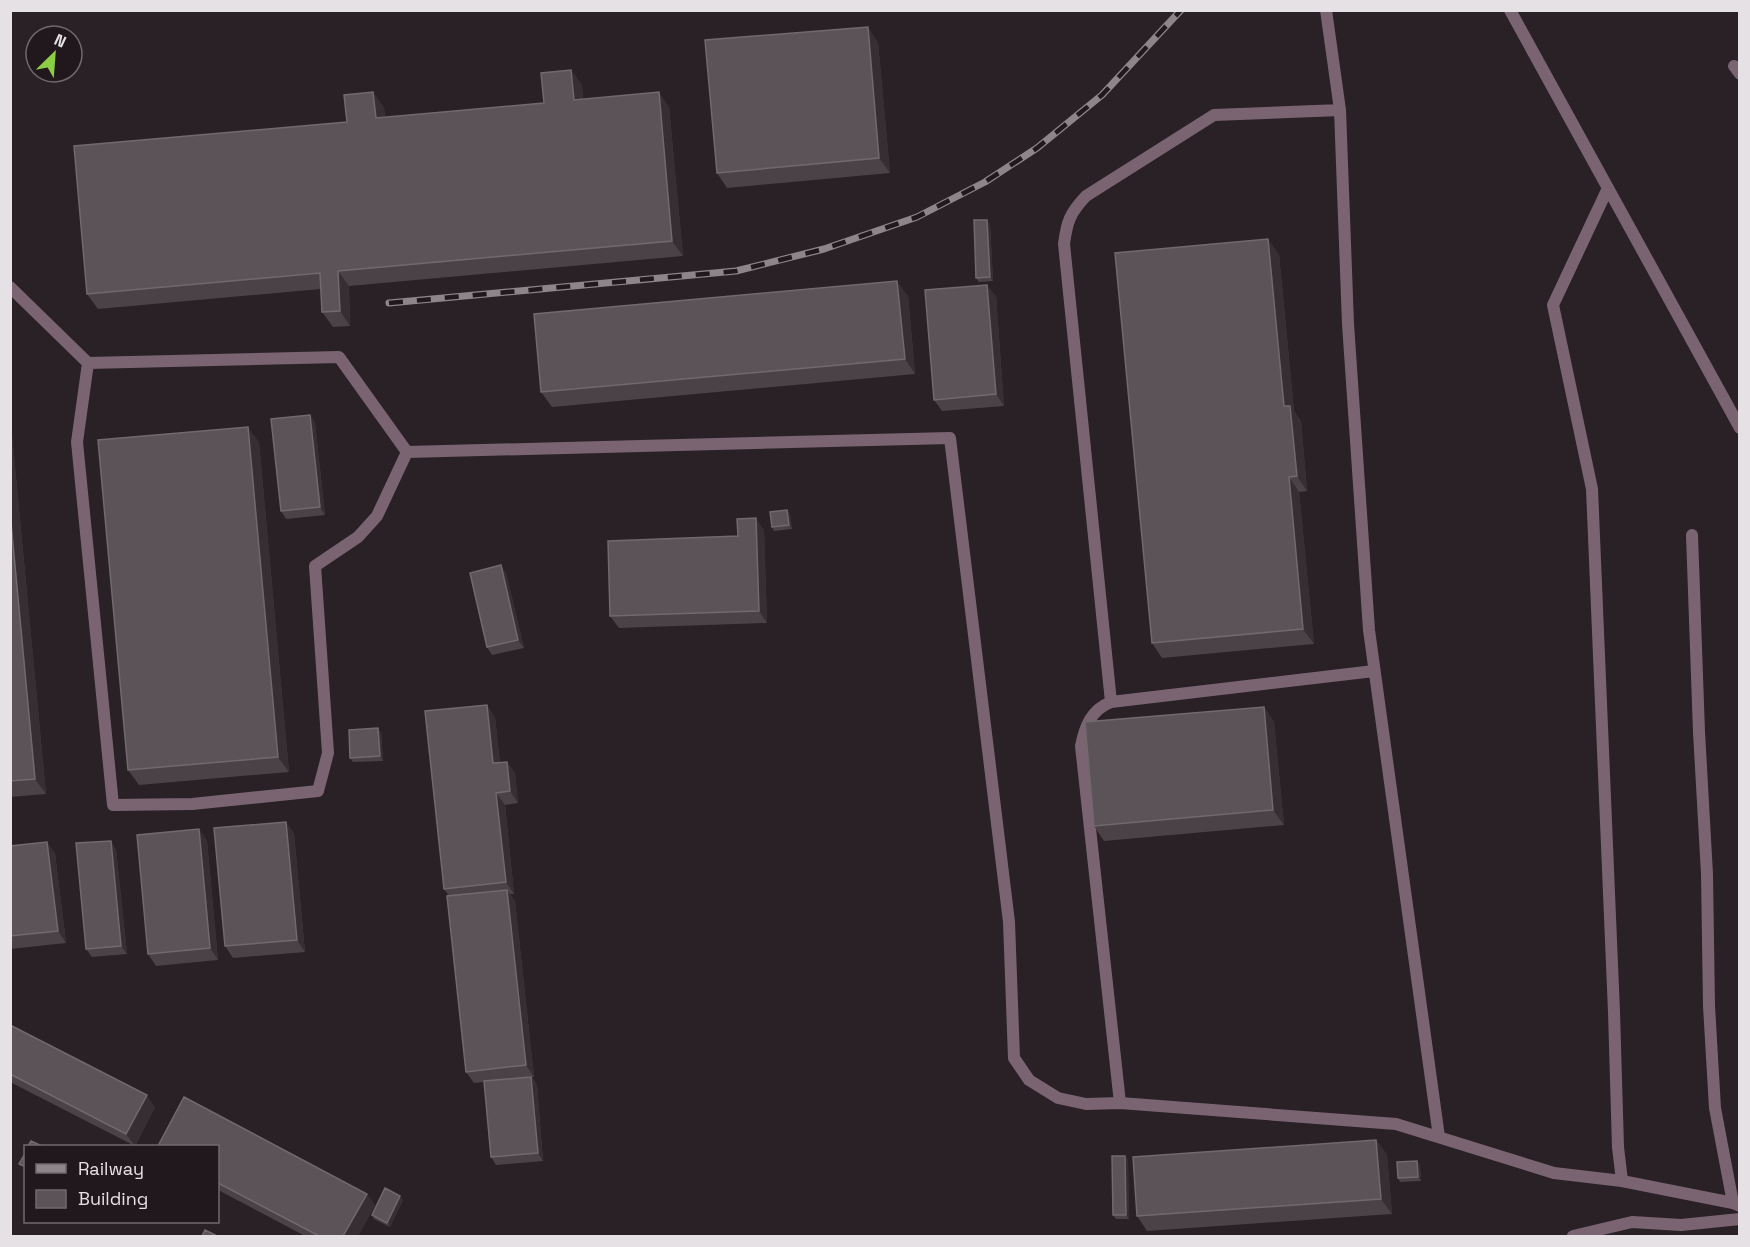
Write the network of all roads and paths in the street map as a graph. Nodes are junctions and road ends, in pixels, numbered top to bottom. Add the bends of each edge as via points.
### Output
1 (1326, 10) edge
2 (1510, 10) edge
3 (1340, 110) junction
4 (1608, 188) junction
5 (10, 287) edge
6 (88, 363) junction
7 (1740, 428) edge
8 (407, 452) junction
9 (1692, 535) dead end
10 (1374, 671) junction
11 (1111, 702) junction
12 (1120, 1103) junction
13 (1439, 1137) junction
14 (1622, 1181) junction
15 (1736, 1205) edge
16 (1740, 1219) edge
17 (1573, 1236) edge

1 - 3 lane
2 - 4 lane
3 - 10 lane via 1348,324
3 - 11 lane via 1214,115 1086,196 1073,209 1067,224 1064,244
4 - 7 lane
4 - 14 lane via 1553,305 1592,489
5 - 6 lane
6 - 8 lane via 339,357
6 - 8 lane via 77,442 113,805 192,804 318,790 328,753 315,566 358,537 377,516
8 - 12 lane via 950,438 1009,922 1014,1058 1029,1080 1058,1098 1086,1104
9 - 15 lane via 1714,1097
10 - 11 lane
10 - 13 lane
11 - 12 lane via 1089,719 1081,746
12 - 13 lane via 1396,1124
13 - 14 lane via 1554,1173
14 - 15 lane
16 - 17 lane via 1681,1225 1632,1222

